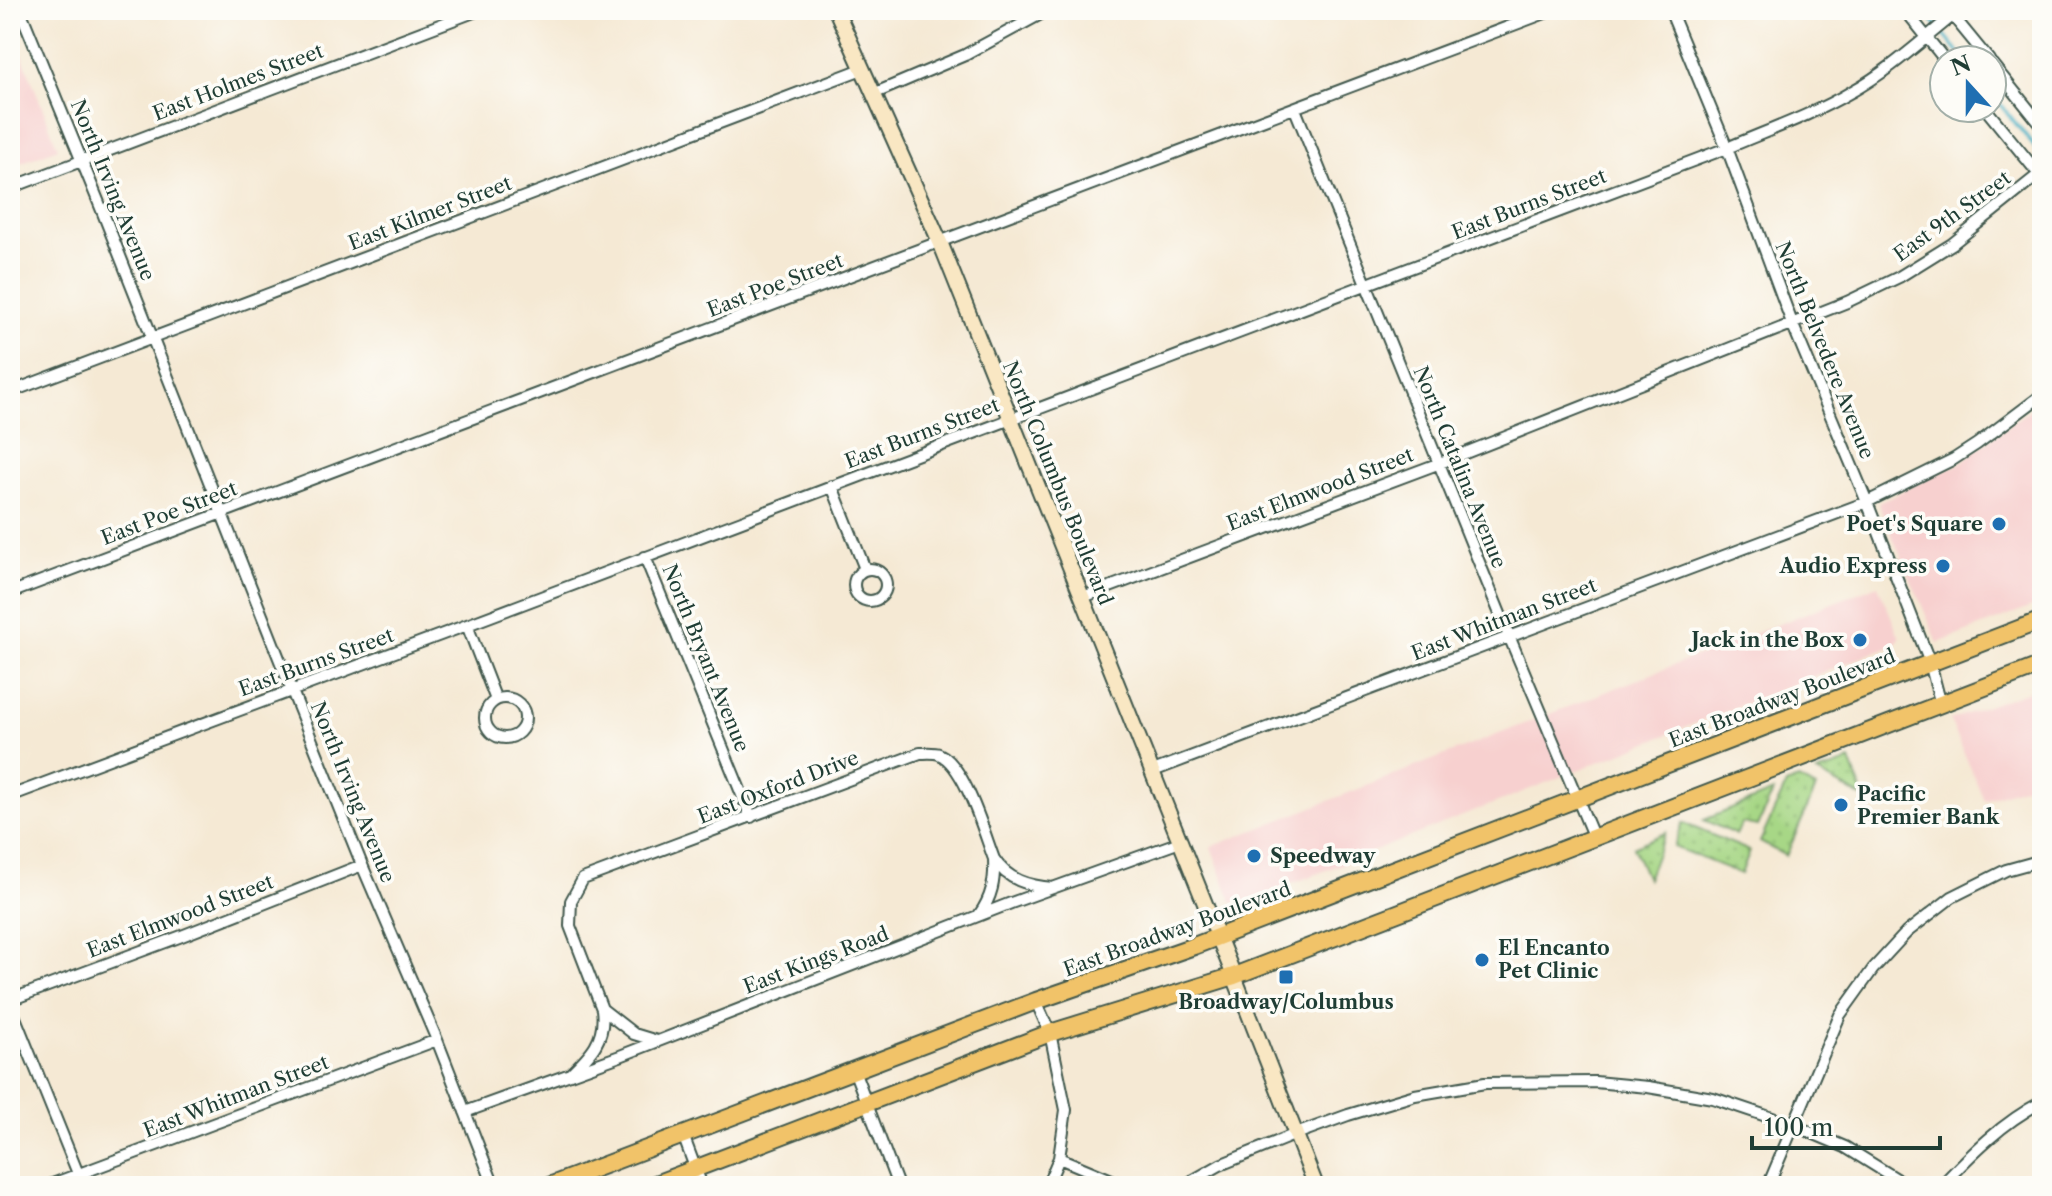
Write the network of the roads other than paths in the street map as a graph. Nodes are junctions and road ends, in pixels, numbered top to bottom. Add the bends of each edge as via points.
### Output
1 (20, 10) edge
2 (479, 10) edge
3 (836, 10) edge
4 (1048, 10) edge
5 (1553, 10) edge
6 (1670, 10) edge
7 (1905, 10) edge
8 (1953, 12) edge
9 (1926, 37) junction
10 (1932, 44) edge
11 (1977, 44) edge
12 (862, 69) junction
13 (2008, 84) edge
14 (873, 94) junction
15 (1295, 109) junction
16 (1998, 124) edge
17 (2042, 126) edge
18 (1727, 148) junction
19 (82, 160) junction
20 (2041, 175) edge
21 (10, 188) edge
22 (940, 242) junction
23 (1366, 286) junction
24 (1792, 323) junction
25 (153, 338) junction
26 (10, 392) edge
27 (2042, 395) edge
28 (1011, 419) junction
29 (1440, 463) junction
30 (832, 486) junction
31 (1867, 502) junction
32 (221, 512) junction
33 (645, 557) junction
34 (865, 569) dead end
35 (10, 593) edge
36 (1083, 597) junction
37 (2042, 620) edge
38 (467, 625) junction
39 (1509, 636) junction
40 (1930, 663) junction
41 (2042, 665) edge
42 (292, 691) junction
43 (496, 700) dead end
44 (1941, 705) junction
45 (1153, 771) junction
46 (10, 796) edge
47 (1577, 799) junction
48 (751, 817) junction
49 (1594, 838) junction
50 (1180, 842) junction
51 (994, 859) junction
52 (2042, 860) edge
53 (362, 865) junction
54 (1053, 888) junction
55 (977, 917) junction
56 (1218, 936) junction
57 (1234, 976) junction
58 (1036, 1001) junction
59 (10, 1003) edge
60 (602, 1009) junction
61 (1050, 1033) junction
62 (437, 1040) junction
63 (657, 1041) junction
64 (854, 1070) junction
65 (570, 1074) junction
66 (2042, 1102) edge
67 (867, 1104) junction
68 (465, 1112) junction
69 (1793, 1125) junction
70 (1296, 1134) junction
71 (683, 1135) junction
72 (1059, 1158) junction
73 (696, 1169) junction
74 (78, 1174) junction
75 (47, 1186) edge
76 (83, 1186) edge
77 (494, 1186) edge
78 (549, 1186) edge
79 (650, 1186) edge
80 (702, 1186) edge
81 (898, 1186) edge
82 (1047, 1186) edge
83 (1126, 1186) edge
84 (1183, 1186) edge
85 (1316, 1186) edge
86 (1768, 1186) edge
87 (1908, 1186) edge
88 (1941, 1186) edge

1 - 19 street, North Irving Avenue
2 - 19 street, East Holmes Street
3 - 12 street, North Columbus Boulevard
4 - 14 street via 965,55
5 - 15 street, East Poe Street
6 - 18 street, North Belvedere Avenue
7 - 9 street
8 - 9 street, East Burns Street
8 - 11 street
9 - 10 street
9 - 18 street, East Burns Street via 1852,92
12 - 14 street, North Columbus Boulevard
12 - 25 street, East Kilmer Street
13 - 17 street
14 - 22 street, North Columbus Boulevard
15 - 22 street, East Poe Street
15 - 23 street, North Catalina Avenue
16 - 20 street
18 - 23 street, East Burns Street
18 - 24 street, North Belvedere Avenue
19 - 21 street, East Holmes Street
19 - 25 street, North Irving Avenue
20 - 24 street, East 9th Street via 1952,244 1899,277
22 - 28 street, North Columbus Boulevard
22 - 32 street, East Poe Street
23 - 28 street, East Burns Street
23 - 29 street, North Catalina Avenue
24 - 29 street, East Elmwood Street
24 - 31 street, North Belvedere Avenue
25 - 26 street, East Kilmer Street
25 - 32 street, North Irving Avenue
27 - 31 street, East Whitman Street via 1954,459
28 - 30 street, East Burns Street
28 - 36 street, North Columbus Boulevard
29 - 36 street, East Elmwood Street
29 - 39 street, North Catalina Avenue
30 - 33 street, East Burns Street
30 - 34 street
31 - 39 street, East Whitman Street
31 - 40 street, North Belvedere Avenue
32 - 35 street, East Poe Street
32 - 42 street, North Irving Avenue
33 - 38 street, East Burns Street
33 - 48 street, North Bryant Avenue
36 - 45 street, North Columbus Boulevard
37 - 40 main road, East Broadway Boulevard
38 - 42 street, East Burns Street
38 - 43 street
39 - 45 street, East Whitman Street
39 - 47 street, North Catalina Avenue
40 - 44 street, North Belvedere Avenue
40 - 47 main road, East Broadway Boulevard
41 - 44 main road
42 - 46 street, East Burns Street
42 - 53 street, North Irving Avenue
44 - 49 main road
45 - 50 street, North Columbus Boulevard
47 - 49 street, North Catalina Avenue
47 - 56 main road, East Broadway Boulevard
48 - 51 street, East Oxford Drive via 920,753 939,754 967,787
48 - 60 street, East Oxford Drive via 583,879 571,901 570,926
49 - 57 main road
50 - 54 street, East Kings Road
50 - 56 street, North Columbus Boulevard
51 - 54 street via 1020,883
51 - 55 street via 989,901
52 - 69 street via 2006,870 1952,897 1907,932 1840,1015
53 - 59 street, East Elmwood Street
53 - 62 street, North Irving Avenue
54 - 55 street, East Kings Road
55 - 63 street, East Kings Road
56 - 57 street, North Columbus Boulevard
56 - 58 main road, East Broadway Boulevard
57 - 61 main road
57 - 70 street, North Columbus Boulevard
58 - 61 street
58 - 64 main road, East Broadway Boulevard
59 - 74 street
60 - 63 street via 634,1034
60 - 65 street via 597,1044
61 - 67 main road
61 - 72 street via 1066,1110
62 - 68 street, North Irving Avenue
62 - 74 street, East Whitman Street
63 - 65 street, East Kings Road
64 - 67 street
64 - 71 main road, East Broadway Boulevard
65 - 68 street, East Kings Road
66 - 88 street via 2004,1126
67 - 73 main road
67 - 81 street
68 - 77 street, North Irving Avenue
69 - 70 street via 1713,1098 1648,1087 1524,1082 1415,1095
69 - 86 street
69 - 87 street via 1845,1147
70 - 84 street
70 - 85 street, North Columbus Boulevard
71 - 73 street
71 - 78 main road, East Broadway Boulevard
72 - 82 street
72 - 83 street
73 - 79 main road
73 - 80 street
74 - 75 street, East Whitman Street
74 - 76 street

